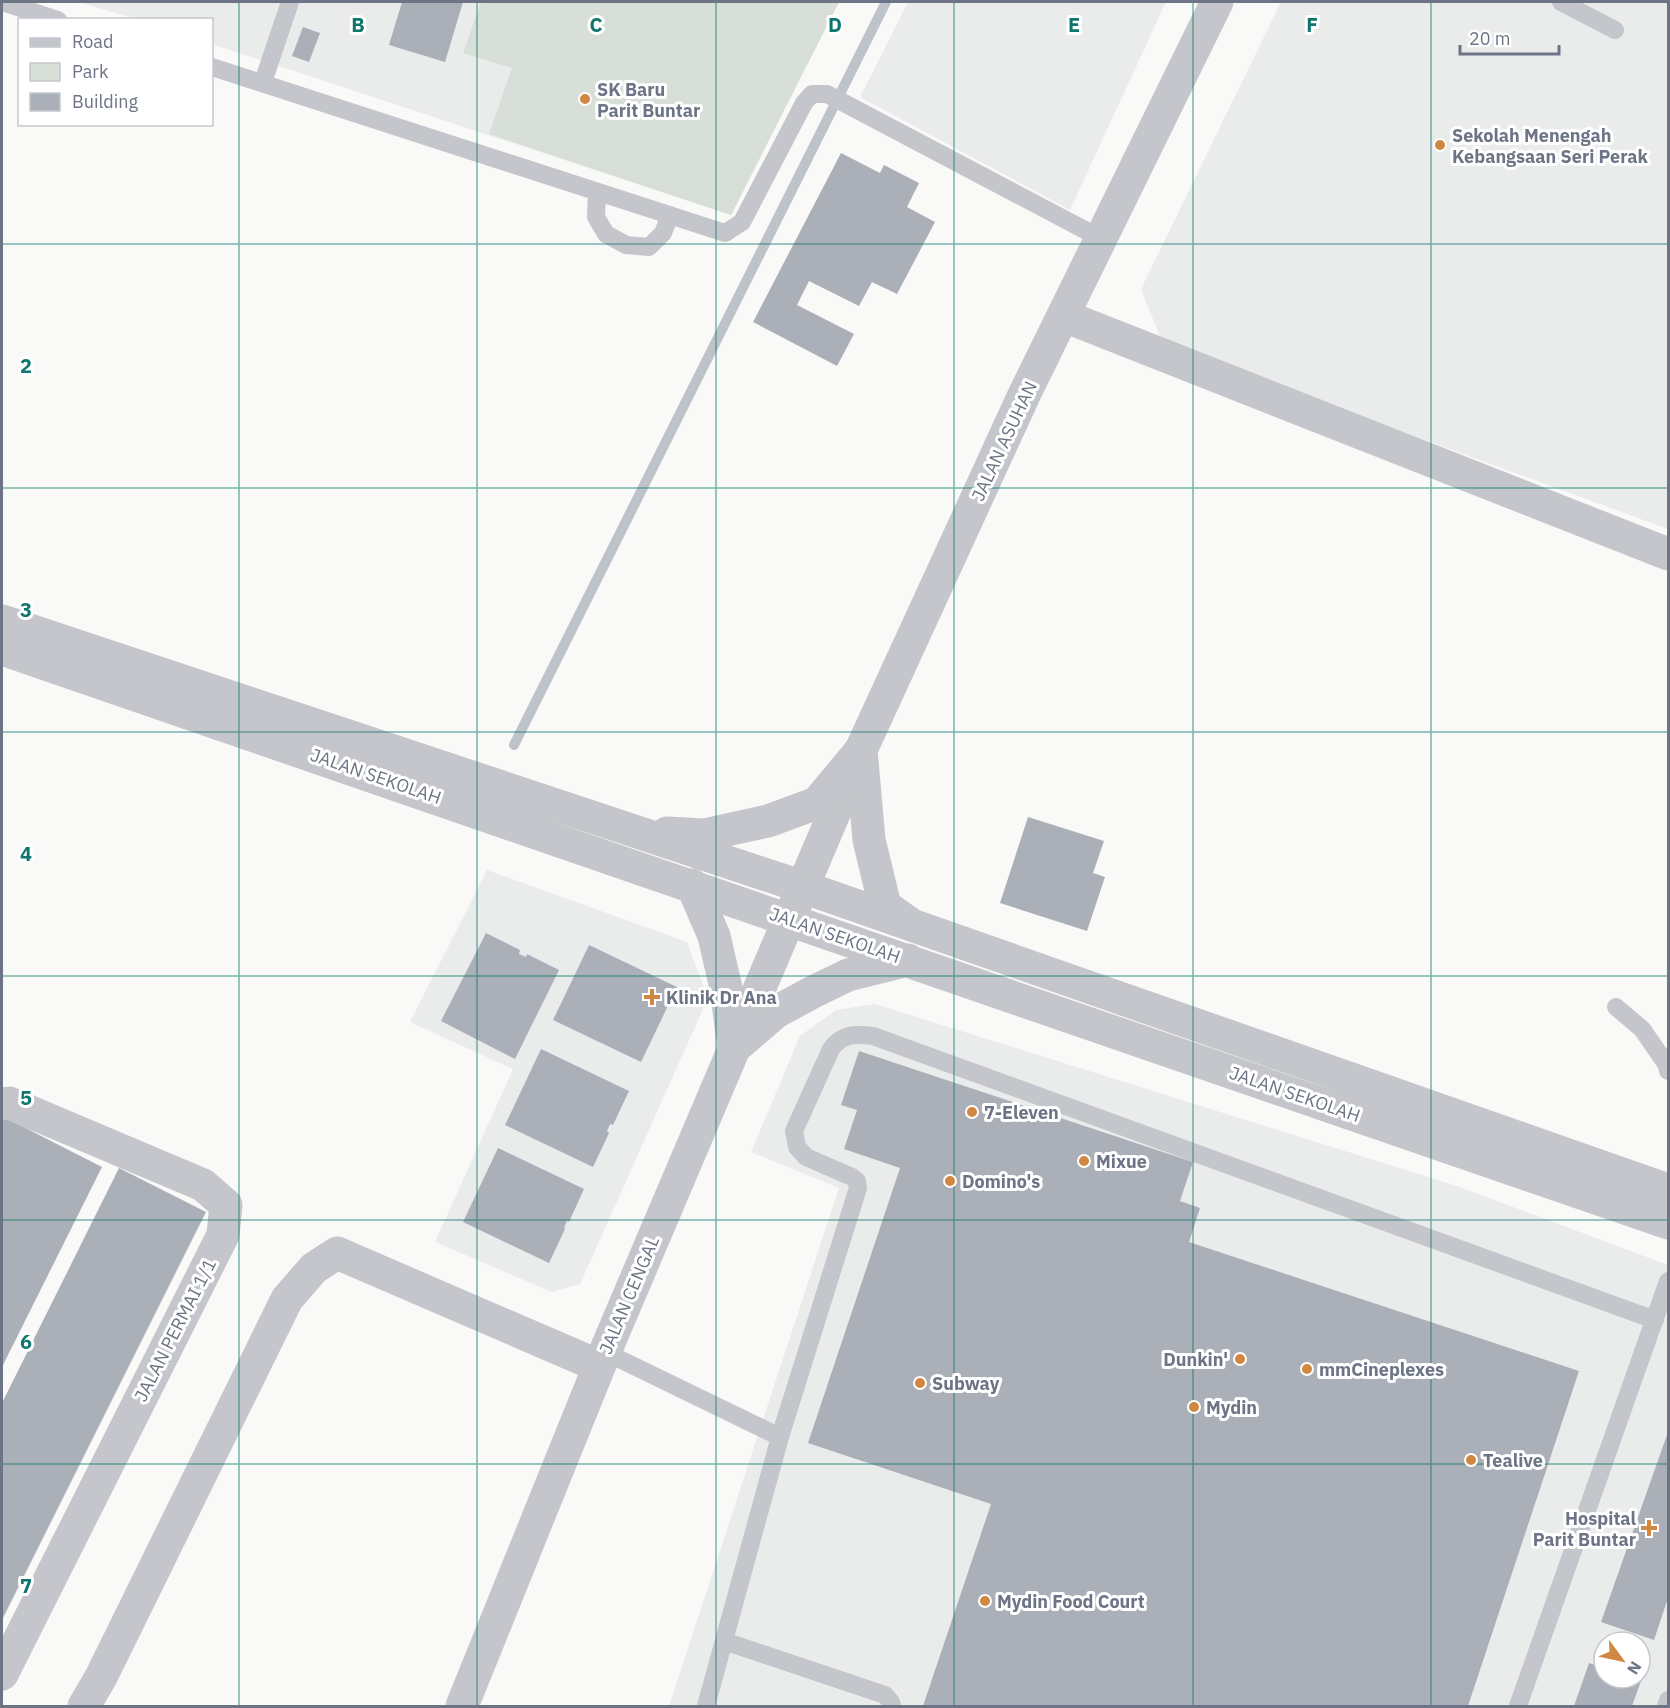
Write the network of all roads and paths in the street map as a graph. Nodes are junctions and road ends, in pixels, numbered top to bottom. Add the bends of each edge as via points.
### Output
1 (2, 2) edge
2 (290, 2) edge
3 (1217, 2) edge
4 (1561, 2) edge
5 (52, 18) edge
6 (1616, 30) dead end
7 (213, 67) edge
8 (262, 82) junction
9 (597, 192) junction
10 (670, 215) junction
11 (1100, 238) junction
12 (1064, 316) junction
13 (1668, 554) edge
14 (2, 621) edge
15 (2, 649) edge
16 (861, 750) junction
17 (630, 830) junction
18 (692, 885) junction
19 (803, 887) junction
20 (788, 918) junction
21 (915, 926) junction
22 (908, 960) junction
23 (1616, 1007) dead end
24 (734, 1048) junction
25 (1668, 1071) edge
26 (2, 1104) edge
27 (1668, 1190) edge
28 (1668, 1223) edge
29 (1668, 1281) edge
30 (1655, 1320) junction
31 (602, 1359) junction
32 (780, 1437) junction
33 (724, 1641) junction
34 (2, 1674) edge
35 (1668, 1700) edge
36 (84, 1707) edge
37 (462, 1707) edge
38 (706, 1707) edge
39 (892, 1707) edge
40 (1518, 1707) edge
41 (1666, 1707) edge

1 - 5 lane
2 - 8 lane
3 - 11 street, JALAN ASUHAN
4 - 6 lane
7 - 8 lane
8 - 9 lane
9 - 10 lane
9 - 10 lane via 596,217 606,234 626,245 649,247 663,233
10 - 11 lane via 725,233 742,222 812,94 835,98
11 - 12 street, JALAN ASUHAN
12 - 13 street
12 - 16 street, JALAN ASUHAN
14 - 17 street, JALAN SEKOLAH
15 - 18 street, JALAN SEKOLAH
16 - 17 street via 817,803 768,821 704,835
16 - 19 street, JALAN ASUHAN
16 - 21 street via 869,840 885,906
17 - 19 street, JALAN SEKOLAH
18 - 20 street, JALAN SEKOLAH
18 - 24 street via 714,936
19 - 20 street, JALAN CENGAL
19 - 21 street, JALAN SEKOLAH
20 - 22 street, JALAN SEKOLAH
20 - 24 street, JALAN CENGAL
21 - 27 street, JALAN SEKOLAH
22 - 24 street via 848,975 813,992 776,1012
22 - 28 street, JALAN SEKOLAH
23 - 25 lane via 1642,1029
24 - 31 street, JALAN CENGAL
26 - 34 street, JALAN PERMAI 1/1 via 9,1103 203,1185 226,1206 223,1235
29 - 30 lane
30 - 32 lane via 873,1036 856,1034 838,1039 831,1048 794,1131 796,1147 806,1157 852,1177 858,1188
30 - 40 lane
31 - 32 lane
31 - 36 street via 337,1253 314,1268 287,1299
31 - 37 street, JALAN CENGAL
32 - 33 lane
33 - 38 lane
33 - 39 lane via 885,1695
35 - 41 lane

